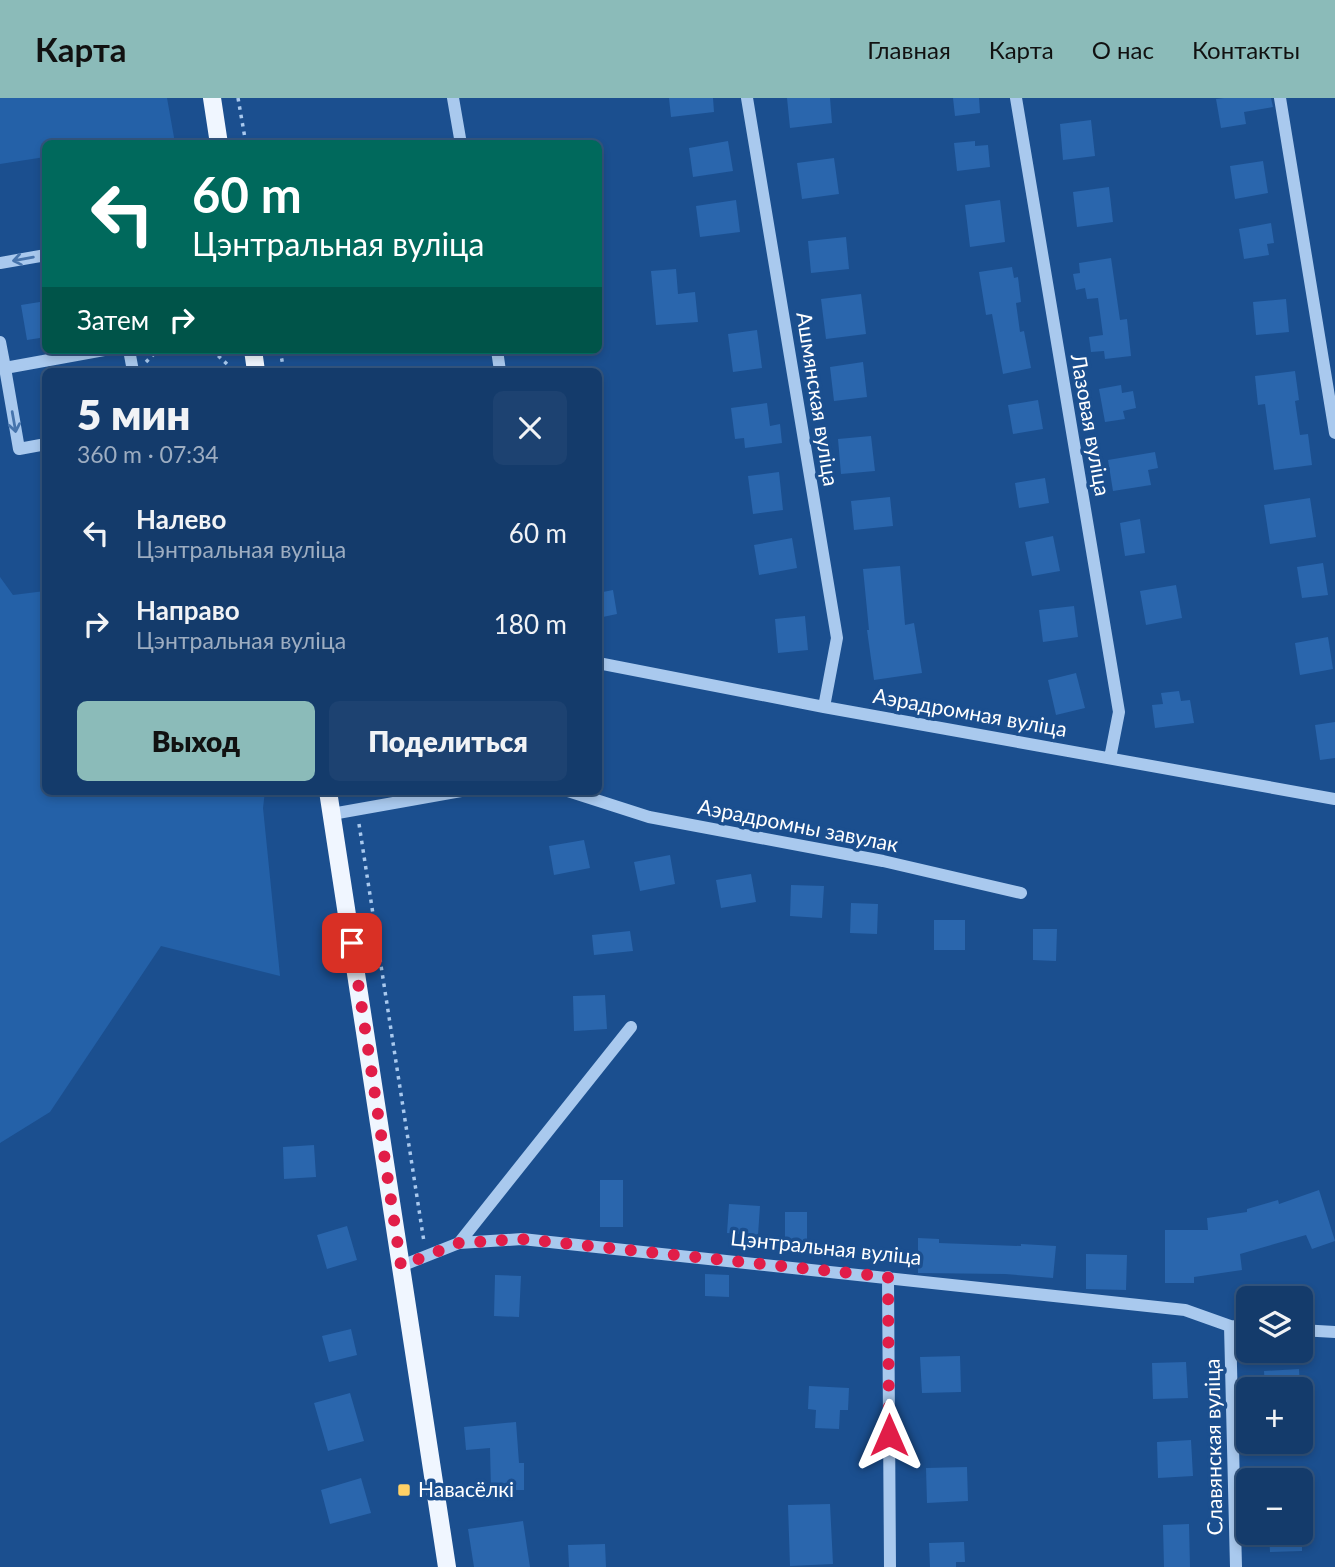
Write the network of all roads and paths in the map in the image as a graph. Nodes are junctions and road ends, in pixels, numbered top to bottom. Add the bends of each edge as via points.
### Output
1 (212, 98) edge
2 (239, 98) edge
3 (453, 98) edge
4 (747, 98) edge
5 (1016, 98) edge
6 (1280, 98) edge
7 (218, 140) edge
8 (245, 140) edge
9 (460, 140) edge
10 (42, 256) edge
11 (0, 263) edge
12 (0, 342) edge
13 (81, 354) edge
14 (154, 354) edge
15 (216, 354) edge
16 (5, 368) junction
17 (144, 368) edge
18 (228, 368) edge
19 (1335, 433) edge
20 (42, 445) edge
21 (602, 664) edge
22 (824, 707) junction
23 (1110, 758) junction
24 (329, 795) edge
25 (439, 795) edge
26 (580, 795) edge
27 (1335, 799) edge
28 (357, 810) junction
29 (332, 814) junction
30 (1021, 893) dead end
31 (631, 1027) dead end
32 (459, 1243) junction
33 (426, 1256) junction
34 (401, 1266) junction
35 (888, 1277) junction
36 (1230, 1326) junction
37 (1236, 1326) edge
38 (1313, 1331) edge
39 (1335, 1332) edge
40 (447, 1567) edge
41 (890, 1567) edge
42 (1236, 1567) edge

1 - 7 main road
2 - 8 path
3 - 9 street
4 - 22 street, Ашмянская вуліца via 837,638
5 - 23 street, Лазовая вуліца via 1119,712
6 - 19 street
10 -> 11 street
12 - 16 street
13 - 16 street
14 - 17 path
15 - 18 path
16 -> 20 street via 19,449
21 - 22 street, Аэрадромная вуліца
22 - 23 street, Аэрадромная вуліца
23 - 27 street, Аэрадромная вуліца
24 - 29 main road
25 - 28 street
26 - 30 street, Аэрадромны завулак via 649,817 883,861
28 - 29 street
28 - 33 path
29 - 34 main road
31 - 32 street
32 - 33 street, Цэнтральная вуліца
32 - 35 street, Цэнтральная вуліца via 522,1239
33 - 34 street, Цэнтральная вуліца
34 - 40 main road
35 - 36 street, Цэнтральная вуліца via 1185,1310
35 - 41 street
36 - 37 street, Цэнтральная вуліца
36 - 42 street, Славянская вуліца
38 - 39 street

